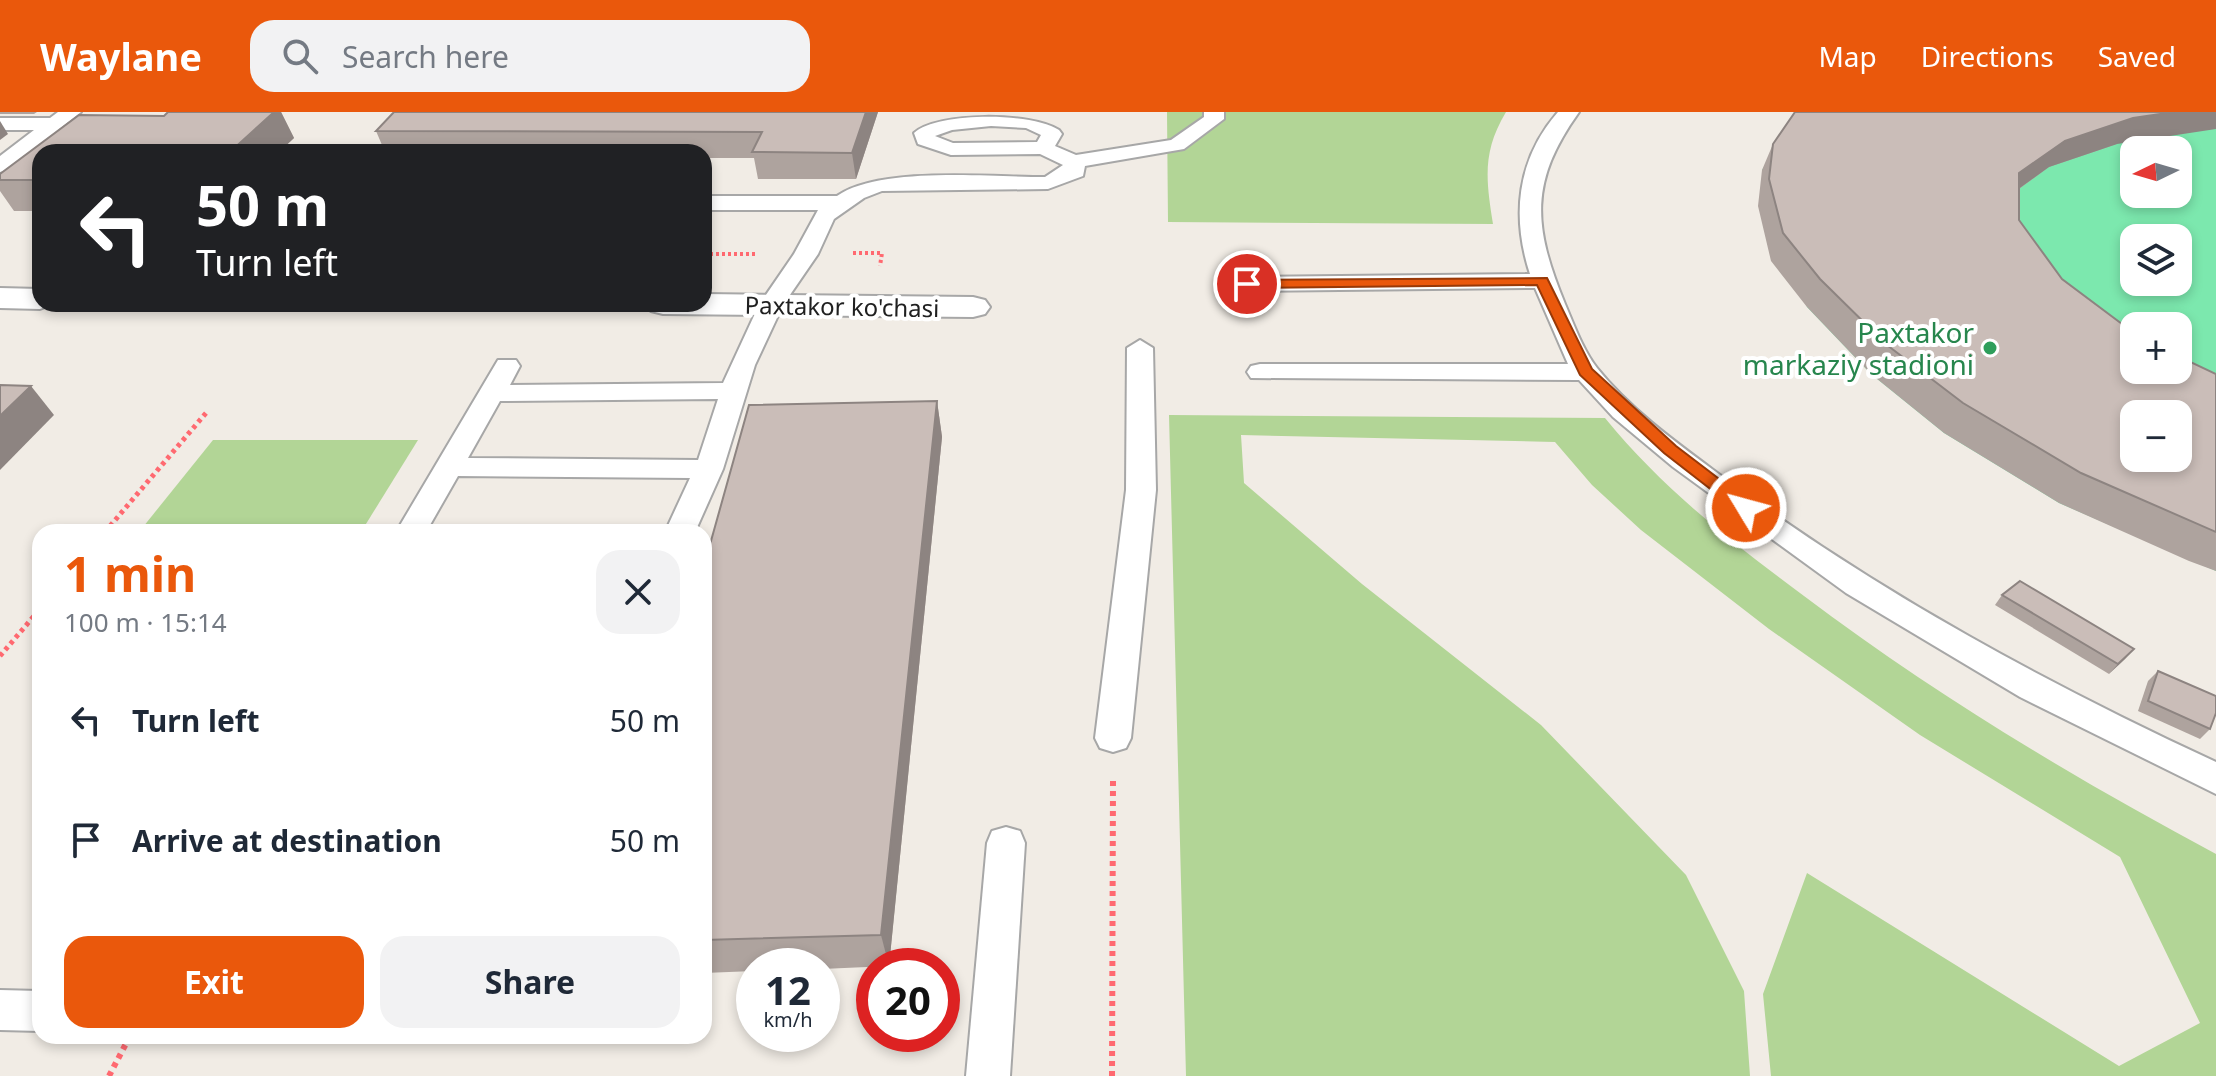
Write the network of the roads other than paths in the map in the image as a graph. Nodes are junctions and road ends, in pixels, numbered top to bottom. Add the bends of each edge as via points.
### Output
1 (1214, 112) edge
2 (1569, 112) edge
3 (63, 118) edge
4 (0, 124) edge
5 (1043, 148) junction
6 (1073, 162) junction
7 (0, 166) edge
8 (712, 203) edge
9 (838, 203) junction
10 (1542, 281) junction
11 (1247, 284) dead end
12 (0, 298) edge
13 (32, 299) edge
14 (712, 304) edge
15 (771, 305) junction
16 (973, 307) dead end
17 (1140, 348) dead end
18 (507, 366) dead end
19 (1260, 372) dead end
20 (1585, 372) junction
21 (733, 391) junction
22 (490, 393) junction
23 (446, 467) junction
24 (709, 469) junction
25 (415, 524) edge
26 (684, 524) edge
27 (1113, 738) road end
28 (2216, 779) edge
29 (1006, 843) dead end
30 (0, 1010) edge
31 (32, 1011) edge
32 (988, 1076) edge

1 - 6 lane via 1214,119 1177,145
2 - 10 lane via 1540,154 1529,191 1530,234
3 - 4 lane
3 - 7 lane
5 - 5 lane via 940,148 923,137 936,126 956,121 1028,121 1045,125 1052,134
5 - 6 lane
6 - 9 lane via 1075,171 1048,183 880,185
8 - 9 lane
9 - 15 lane via 825,215
10 - 11 lane
10 - 20 lane
12 - 13 street
14 - 15 street, Paxtakor ko'chasi
15 - 16 street, Paxtakor ko'chasi
15 - 21 lane
17 - 27 lane via 1141,490
18 - 22 lane
19 - 20 lane
20 - 28 lane via 1670,450 1856,586 2034,690
21 - 22 lane
21 - 24 lane
22 - 23 lane
23 - 24 lane
23 - 25 lane
24 - 26 lane
29 - 32 lane
30 - 31 lane

